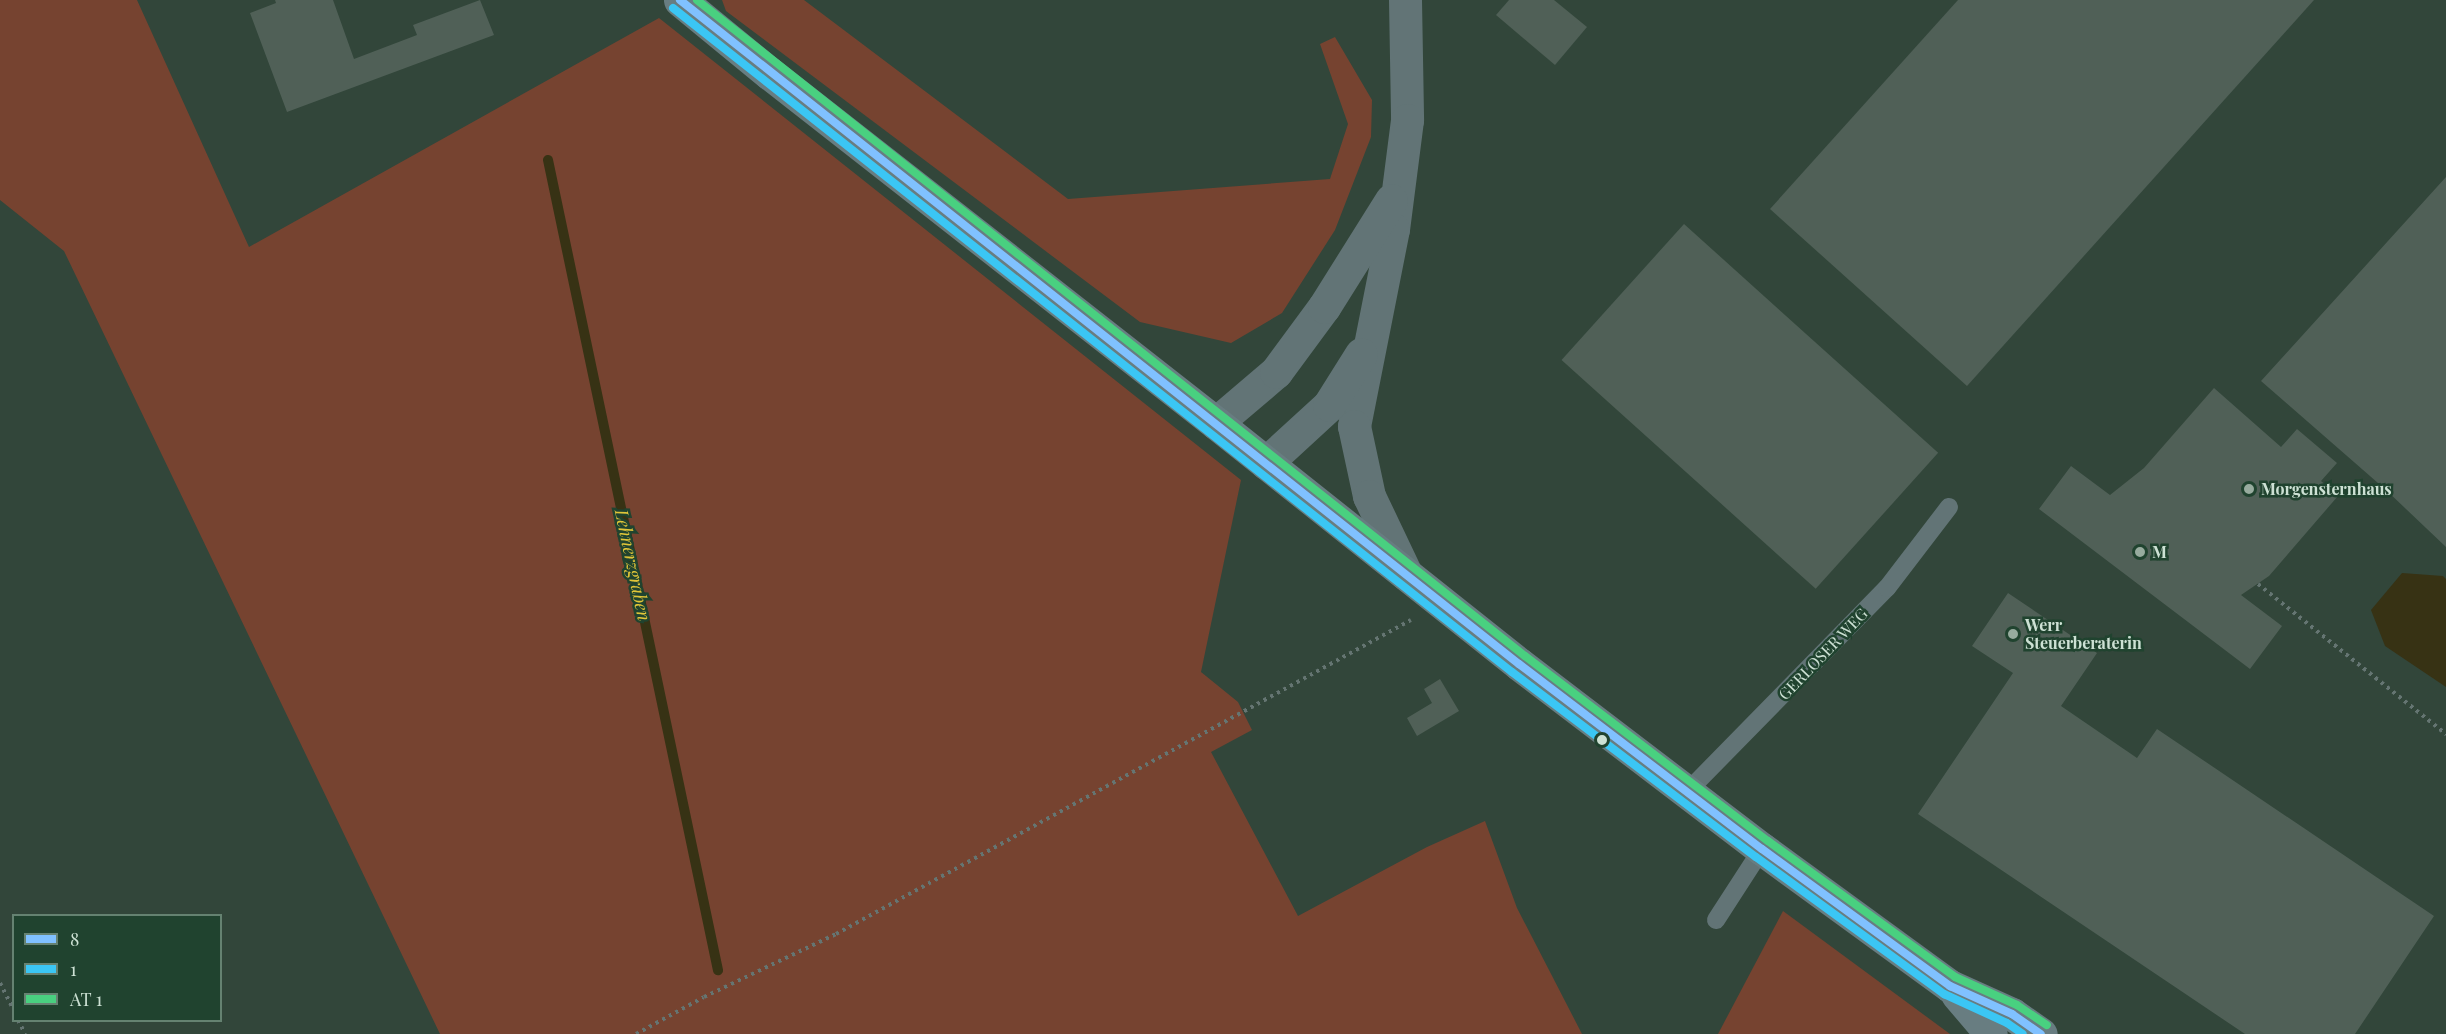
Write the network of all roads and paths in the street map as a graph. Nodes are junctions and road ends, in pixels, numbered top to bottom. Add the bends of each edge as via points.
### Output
1 (680, 0) edge
2 (1399, 7) edge
3 (1396, 190) junction
4 (1370, 341) junction
5 (1216, 423) junction
6 (1266, 463) junction
7 (1949, 507) dead end
8 (1406, 574) junction
9 (2258, 584) dead end
10 (1443, 603) junction
11 (2446, 734) edge
12 (1687, 792) junction
13 (1762, 849) junction
14 (1716, 920) dead end
15 (0, 982) edge
16 (1950, 986) junction
17 (12, 1006) edge
18 (636, 1034) edge
19 (1991, 1034) edge
20 (2041, 1034) edge

1 - 5 street
2 - 3 street via 1407,120
3 - 4 street via 1394,229
3 - 5 street via 1324,307 1276,372
4 - 6 street via 1329,405
4 - 8 street via 1354,426 1369,496
5 - 6 street
6 - 8 street
7 - 12 lane, GERLOSER WEG via 1887,588
8 - 10 street
9 - 11 path
10 - 12 street
10 - 18 path via 836,934
12 - 13 street
13 - 14 lane
13 - 16 street
15 - 17 path
16 - 19 street
16 - 20 street via 2012,1014

